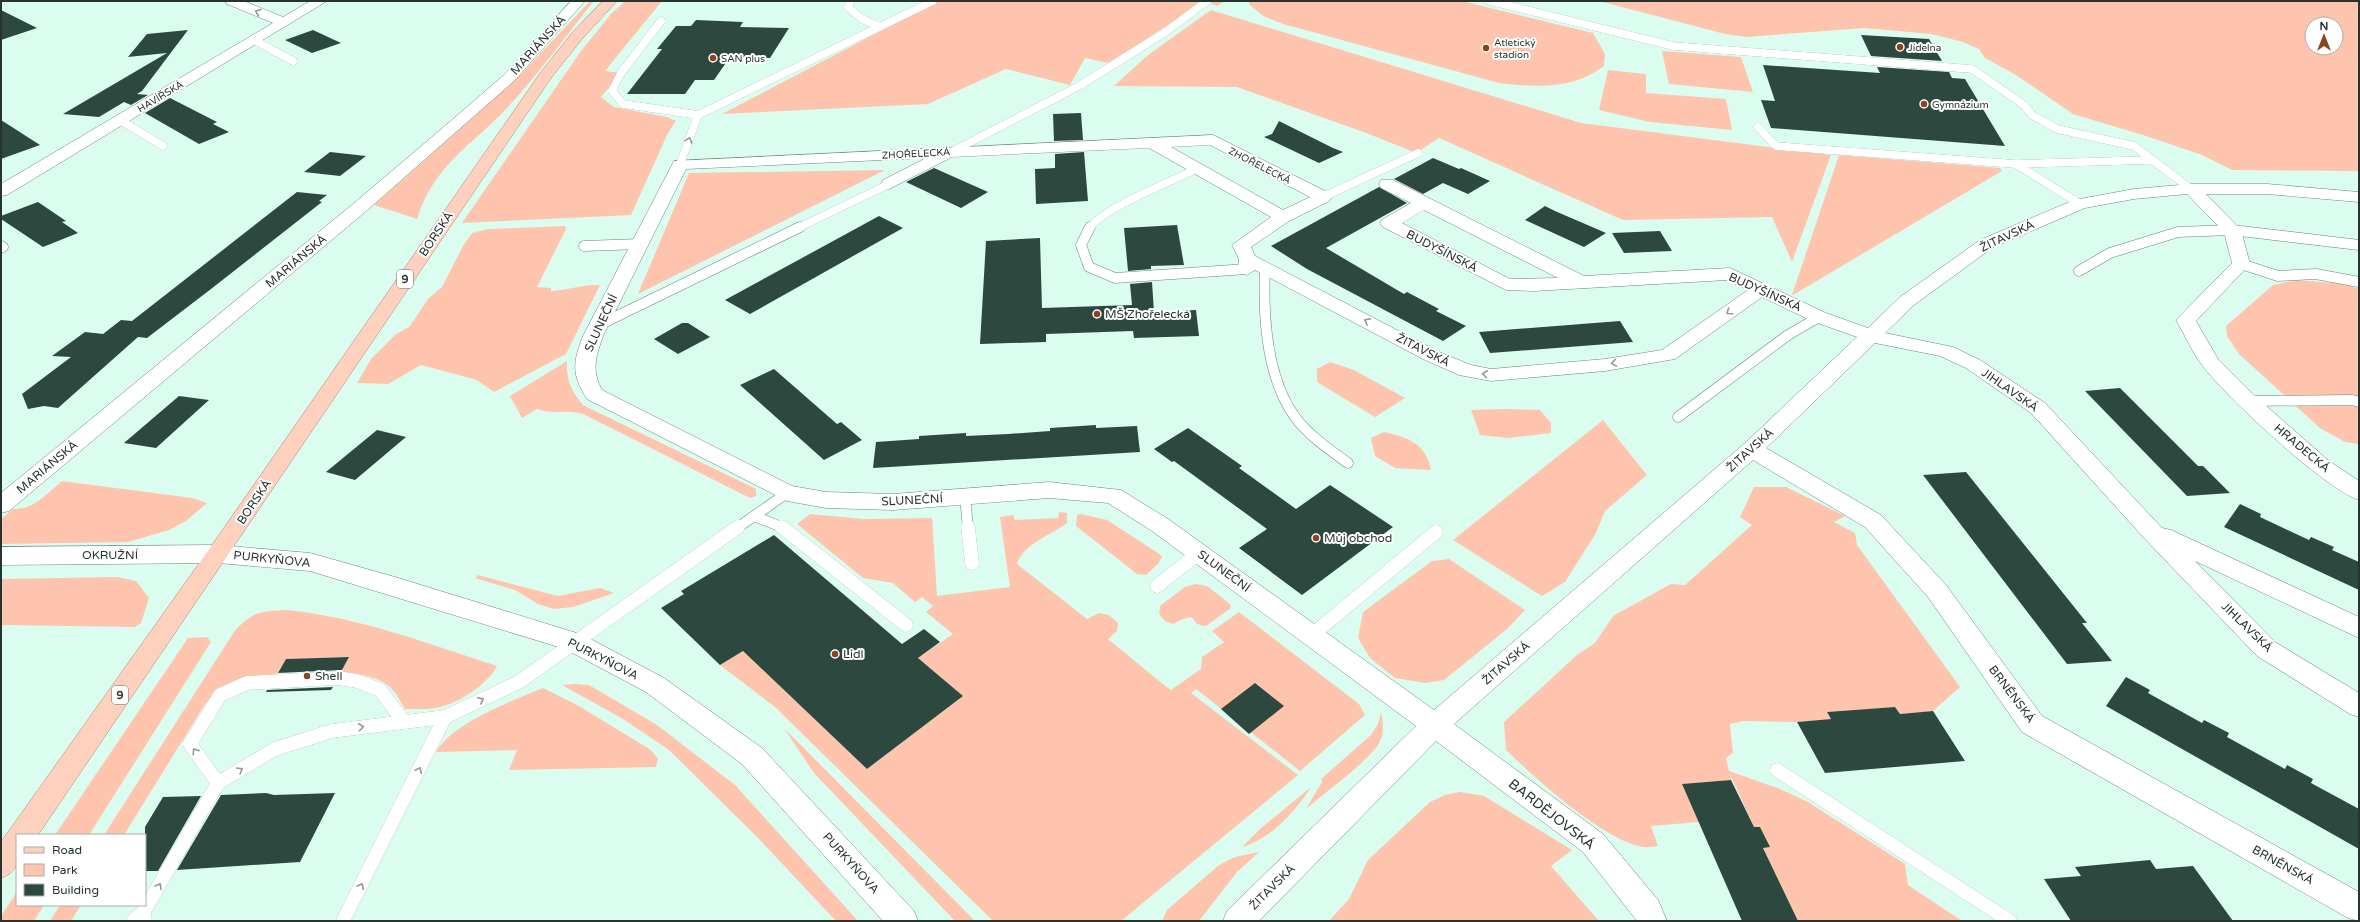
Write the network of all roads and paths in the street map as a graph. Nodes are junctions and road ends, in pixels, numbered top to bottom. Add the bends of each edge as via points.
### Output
1 (232, 1) edge
2 (320, 1) edge
3 (578, 1) edge
4 (610, 1) edge
5 (851, 1) edge
6 (933, 1) edge
7 (1207, 1) edge
8 (1490, 1) edge
9 (661, 21) dead end
10 (283, 22) junction
11 (880, 27) junction
12 (254, 40) junction
13 (293, 61) dead end
14 (698, 115) junction
15 (120, 120) junction
16 (1758, 127) dead end
17 (1152, 143) junction
18 (163, 146) dead end
19 (953, 151) junction
20 (1418, 153) dead end
21 (2150, 160) junction
22 (680, 164) junction
23 (2016, 164) junction
24 (1197, 169) junction
25 (888, 184) joint
26 (1387, 184) dead end
27 (2191, 189) junction
28 (1, 191) edge
29 (1323, 197) junction
30 (2359, 197) edge
31 (1423, 203) junction
32 (2080, 204) junction
33 (1284, 216) junction
34 (2232, 230) junction
35 (640, 244) junction
36 (2359, 245) edge
37 (584, 246) dead end
38 (2241, 264) junction
39 (1253, 265) junction
40 (2079, 272) dead end
41 (1581, 282) junction
42 (2359, 282) edge
43 (1761, 289) junction
44 (1819, 316) junction
45 (598, 325) junction
46 (1872, 336) junction
47 (2248, 401) junction
48 (2359, 402) edge
49 (1678, 417) dead end
50 (1752, 449) junction
51 (1348, 464) dead end
52 (2359, 492) edge
53 (787, 493) junction
54 (965, 496) junction
55 (1, 505) edge
56 (754, 516) junction
57 (2150, 530) junction
58 (1436, 532) dead end
59 (1199, 553) junction
60 (218, 554) junction
61 (1, 556) edge
62 (972, 563) dead end
63 (1157, 586) dead end
64 (906, 625) dead end
65 (2359, 628) edge
66 (1312, 635) junction
67 (574, 642) junction
68 (2359, 706) edge
69 (446, 717) junction
70 (404, 722) junction
71 (1435, 725) junction
72 (1777, 770) dead end
73 (218, 783) junction
74 (23, 834) edge
75 (16, 843) edge
76 (1, 865) edge
77 (2359, 908) edge
78 (141, 918) edge
79 (343, 921) edge
80 (903, 921) edge
81 (1238, 921) edge
82 (1652, 921) edge
83 (2010, 921) edge

10 -> 1 street
2 - 10 street, HAVÍŘSKÁ
3 - 55 street, MARIÁNSKÁ via 509,78 445,134
4 - 60 main road, BORSKÁ / 9 via 577,36 546,75
5 - 11 lane via 848,7 862,19
6 - 11 lane
7 - 19 lane via 1164,33 1079,86
8 - 21 lane via 1673,46 1972,69 2024,105 2032,115 2057,129 2134,146
9 - 14 lane via 621,72 612,92 624,104
10 - 12 street, HAVÍŘSKÁ
11 - 14 lane
12 - 13 lane
12 - 15 street, HAVÍŘSKÁ
22 -> 14 lane
15 - 18 lane
15 - 28 street, HAVÍŘSKÁ
16 - 23 lane via 1776,146
17 - 19 street, ZHOŘELECKÁ
17 - 24 street
17 - 29 street, ZHOŘELECKÁ via 1213,140
19 - 22 street, ZHOŘELECKÁ
19 - 25 street
20 - 29 lane
21 - 23 lane
21 - 27 lane
22 - 35 street, SLUNEČNÍ
23 - 32 lane
24 - 33 street
24 - 39 lane via 1094,221 1081,245 1089,267 1115,278
25 - 45 lane
26 - 31 street, BUDYŠÍNSKÁ
27 - 30 street, ŽITAVSKÁ via 2268,190
27 - 32 street, ŽITAVSKÁ via 2134,194
27 - 34 street
29 - 33 street
31 - 41 street, BUDYŠÍNSKÁ
31 - 41 street, BUDYŠÍNSKÁ via 1389,223 1506,284 1534,286
32 - 46 street, ŽITAVSKÁ via 1986,244 1907,301
33 - 39 street via 1241,245
34 - 36 lane
34 - 38 street
34 - 40 lane via 2178,232 2110,253
35 - 37 lane
35 - 45 street, SLUNEČNÍ
38 - 42 lane via 2278,276 2316,274
38 - 47 street, HRADECKÁ via 2186,320 2210,362
43 -> 39 street, ŽITAVSKÁ via 1668,355 1605,365 1491,375 1466,371 1430,355
39 - 51 lane via 1264,290 1276,379 1294,416
41 - 43 street, BUDYŠÍNSKÁ via 1730,274
43 - 44 street, BUDYŠÍNSKÁ
44 - 46 street, BUDYŠÍNSKÁ
44 - 49 lane via 1788,335
45 - 53 street, SLUNEČNÍ via 584,360 584,378 594,394
46 - 50 street, ŽITAVSKÁ
46 - 57 street, JIHLAVSKÁ via 1946,351 1973,364 2038,408
47 - 48 lane
47 - 52 street, HRADECKÁ via 2321,466
50 - 71 street, ŽITAVSKÁ
50 - 77 street, BRNĚNSKÁ via 1873,521 1937,592 2032,724
53 - 54 street, SLUNEČNÍ via 826,500 893,502
53 - 56 lane
54 - 59 street, SLUNEČNÍ via 1049,490 1113,496 1160,524
54 - 62 lane
56 - 64 lane via 786,529
56 - 67 lane
57 - 65 street, JIHLAVSKÁ
57 - 68 street, JIHLAVSKÁ via 2266,649
58 - 66 lane
59 - 63 lane
59 - 66 street, SLUNEČNÍ
60 - 61 street, OKRUŽNÍ
60 - 67 street, PURKYŇOVA via 310,562
60 - 74 main road, 9
66 - 71 street, SLUNEČNÍ
69 -> 67 lane via 519,682
67 - 80 street, PURKYŇOVA via 655,686 752,756
69 - 70 lane
79 -> 69 lane
73 -> 70 lane via 275,749 332,731
73 -> 70 lane via 190,744 220,695 247,683 338,678 357,681 380,690
71 - 81 street, ŽITAVSKÁ
71 - 82 street, BARDĚJOVSKÁ via 1592,843 1647,910
72 - 83 lane
78 -> 73 lane
75 - 76 main road

